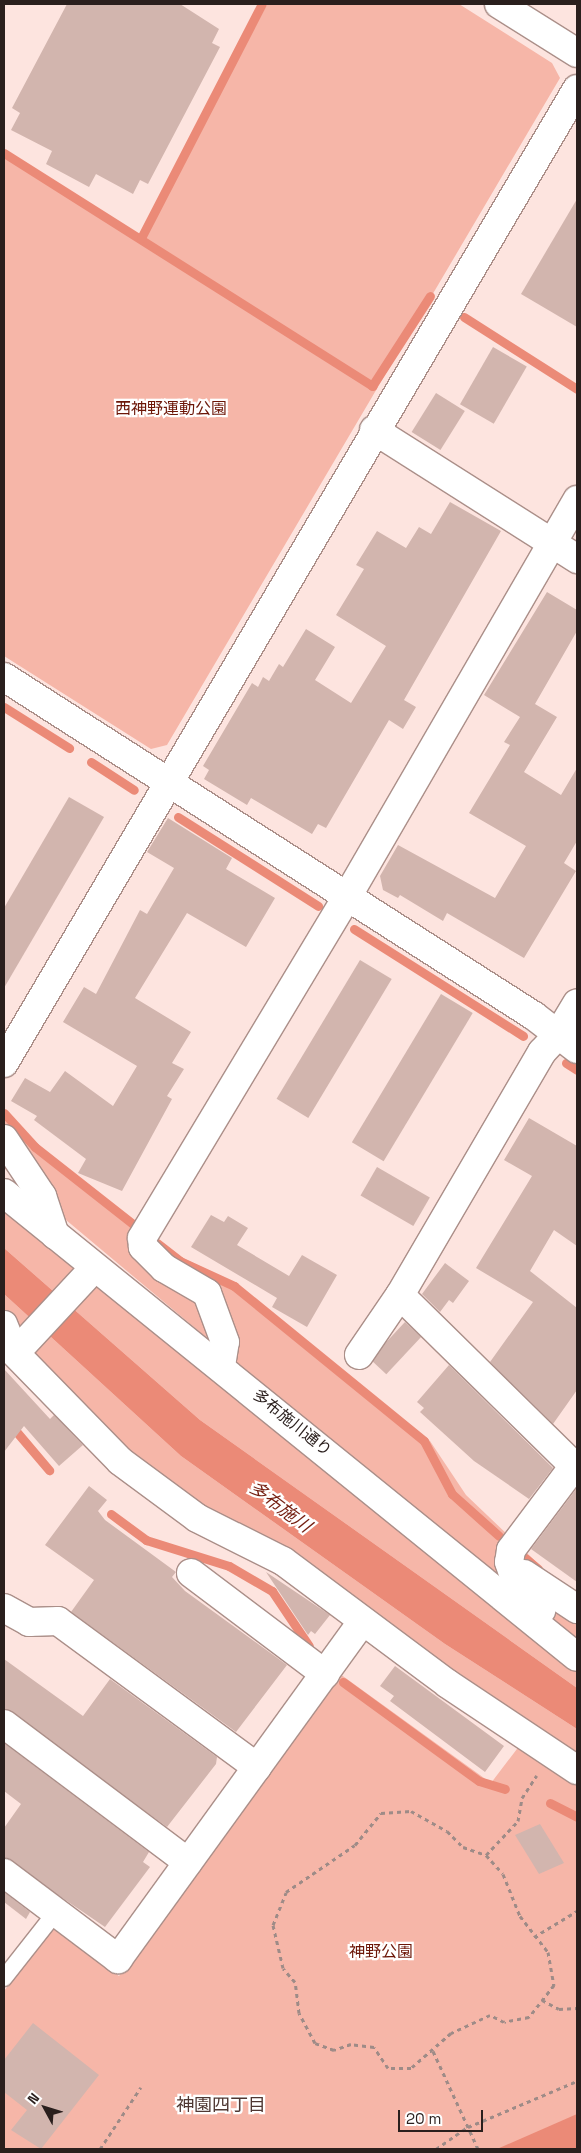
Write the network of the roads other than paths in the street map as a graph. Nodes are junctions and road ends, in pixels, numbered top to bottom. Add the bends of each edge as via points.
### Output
1 (499, 4) edge
2 (577, 53) edge
3 (577, 89) edge
4 (374, 430) junction
5 (577, 500) edge
6 (552, 543) junction
7 (577, 560) edge
8 (4, 678) edge
9 (168, 781) junction
10 (347, 897) junction
11 (577, 1003) edge
12 (568, 1042) edge
13 (4, 1062) edge
14 (4, 1139) edge
15 (4, 1193) edge
16 (55, 1236) junction
17 (93, 1269) junction
18 (400, 1295) junction
19 (4, 1323) edge
20 (10, 1347) edge
21 (359, 1355) dead end
22 (221, 1366) junction
23 (509, 1562) junction
24 (191, 1573) dead end
25 (4, 1608) edge
26 (577, 1609) edge
27 (363, 1621) junction
28 (576, 1656) edge
29 (325, 1674) junction
30 (4, 1724) edge
31 (257, 1768) junction
32 (577, 1770) edge
33 (188, 1862) junction
34 (4, 1872) edge
35 (56, 1912) junction
36 (4, 1978) edge

1 - 2 street
3 - 4 street
4 - 6 street
4 - 9 street
5 - 6 street
6 - 7 street
6 - 10 street
8 - 9 street
9 - 10 street
9 - 13 street
10 - 12 street
10 - 22 street via 142,1238 143,1247 164,1268 207,1293 225,1342
11 - 12 street
12 - 18 street via 542,1052
14 - 16 street via 42,1196
15 - 16 street, 多布施川通り
16 - 17 street, 多布施川通り
17 - 20 street
17 - 22 street, 多布施川通り
18 - 21 street
18 - 23 street via 574,1466 512,1550
19 - 20 street
20 - 27 street via 120,1461 197,1518 283,1561
22 - 28 street, 多布施川通り
23 - 26 street via 546,1592
23 - 28 street via 517,1585 557,1627
24 - 29 street
25 - 31 street via 29,1622 58,1621
27 - 29 street
27 - 32 street
29 - 31 street
30 - 33 street
31 - 33 street
33 - 35 street via 118,1959
34 - 35 street
35 - 36 lane

